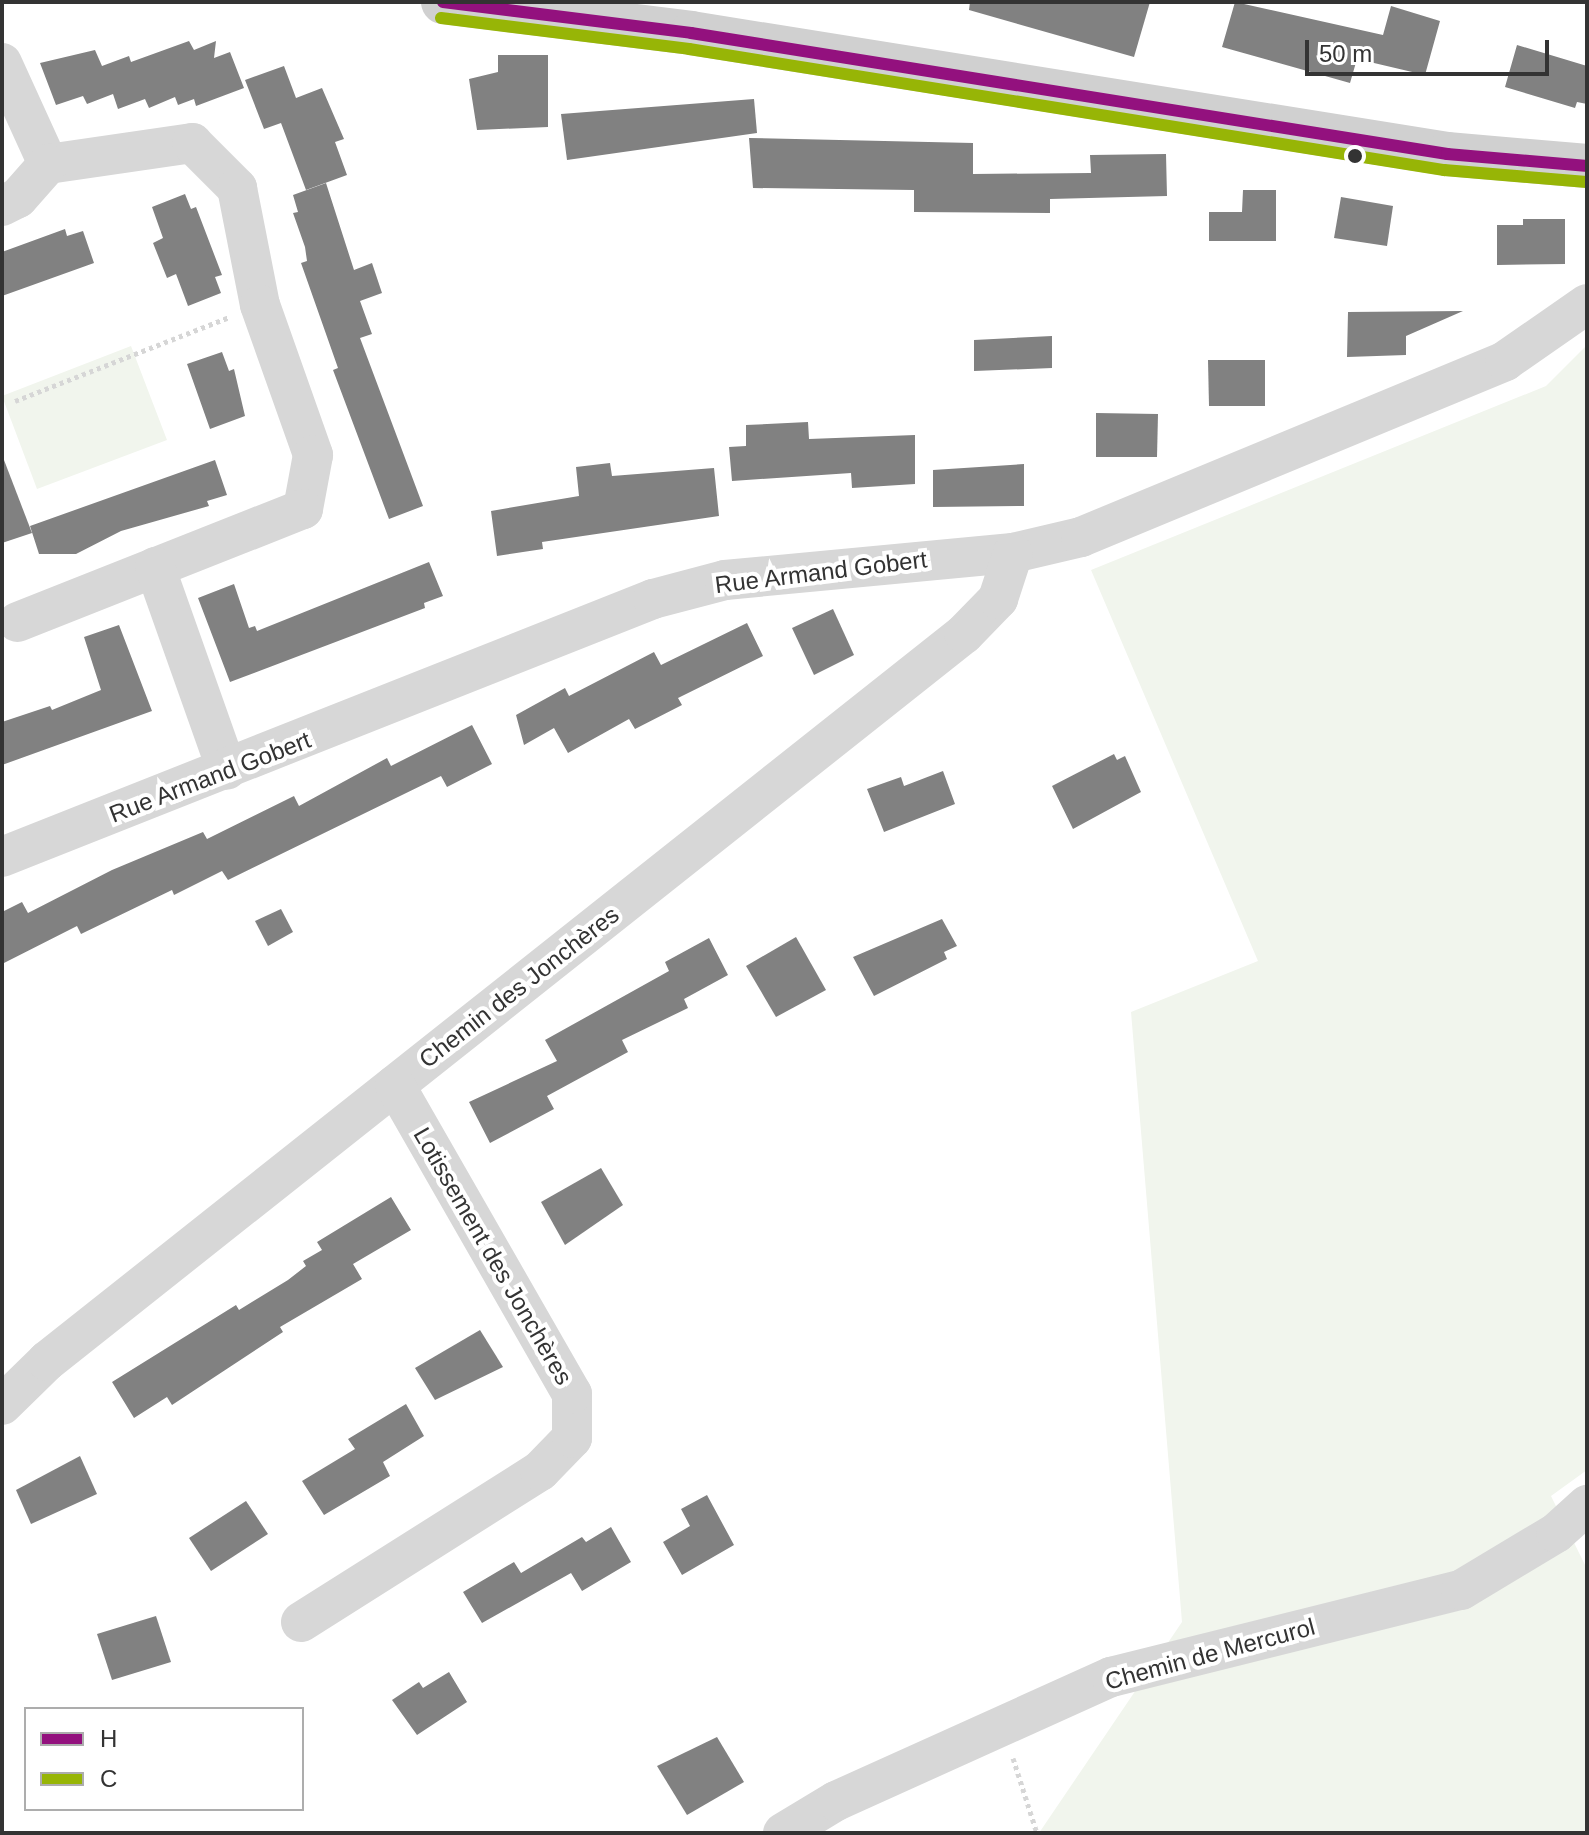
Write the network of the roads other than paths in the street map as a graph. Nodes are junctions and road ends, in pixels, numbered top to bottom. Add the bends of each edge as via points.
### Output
1 (443, 2) edge
2 (2, 63) edge
3 (48, 164) junction
4 (1587, 166) edge
5 (2, 206) edge
6 (1587, 304) edge
7 (1013, 553) junction
8 (155, 567) junction
9 (18, 622) dead end
10 (227, 770) junction
11 (2, 857) edge
12 (395, 1085) junction
13 (2, 1405) edge
14 (1587, 1505) edge
15 (301, 1622) dead end
16 (783, 1833) edge

1 - 4 main road via 691,33 1447,154
2 - 3 street
3 - 5 street via 18,198
3 - 8 street via 192,143 237,188 260,305 313,455 303,509
6 - 7 street, Rue Armand Gobert via 1505,361 1081,537
7 - 10 street, Rue Armand Gobert via 725,580 653,599
7 - 12 street, Chemin des Jonchères via 998,599 964,634
8 - 9 street
8 - 10 street
10 - 11 street, Rue Armand Gobert
12 - 13 street, Chemin des Jonchères via 47,1361
12 - 15 street, Lotissement des Jonchères via 572,1394 572,1438 540,1471
14 - 16 street, Chemin de Mercurol via 1556,1533 1461,1590 1111,1677 836,1801

